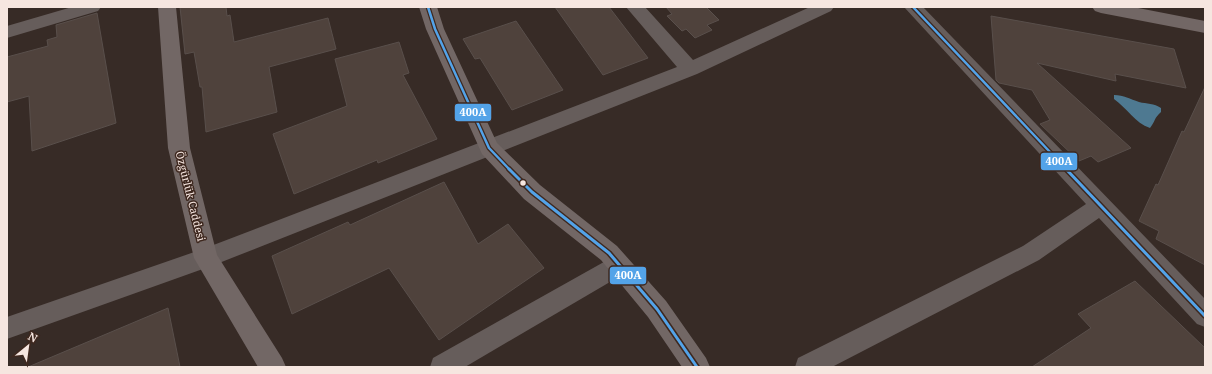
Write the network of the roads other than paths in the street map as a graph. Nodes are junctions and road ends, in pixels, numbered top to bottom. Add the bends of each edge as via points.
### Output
1 (92, 7) edge
2 (167, 7) edge
3 (428, 7) edge
4 (635, 7) edge
5 (825, 7) edge
6 (913, 7) edge
7 (1101, 7) edge
8 (1205, 27) edge
9 (7, 32) edge
10 (690, 69) junction
11 (489, 148) junction
12 (1101, 205) junction
13 (206, 258) junction
14 (619, 265) junction
15 (1205, 316) edge
16 (7, 328) edge
17 (273, 367) edge
18 (442, 367) edge
19 (697, 367) edge
20 (807, 367) edge

1 - 9 street
2 - 13 street, Özgürlük Caddesi via 179,148
3 - 11 street via 435,29
4 - 10 street
5 - 10 street
6 - 12 street
7 - 8 street
10 - 11 street
11 - 13 street
11 - 14 street via 532,192 609,253
12 - 15 street
12 - 20 street via 1031,253
13 - 16 street
13 - 17 street, Özgürlük Caddesi
14 - 18 street
14 - 19 street via 657,309

